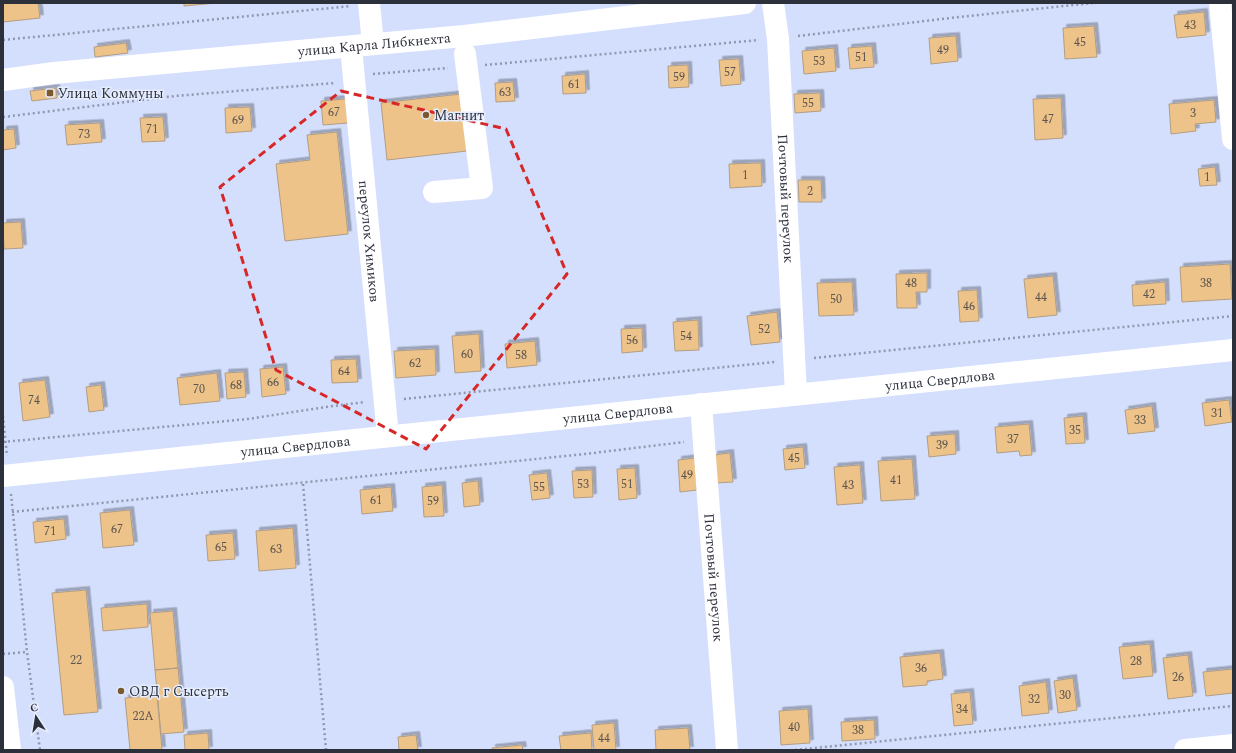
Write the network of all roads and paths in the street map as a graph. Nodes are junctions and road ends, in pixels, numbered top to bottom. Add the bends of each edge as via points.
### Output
1 (745, 3) edge
2 (773, 3) edge
3 (1093, 3) edge
4 (1220, 3) edge
5 (369, 4) edge
6 (778, 39) junction
7 (3, 40) edge
8 (373, 44) junction
9 (351, 47) junction
10 (466, 60) junction
11 (353, 79) junction
12 (3, 80) edge
13 (3, 118) edge
14 (1233, 139) edge
15 (434, 192) dead end
16 (1233, 350) edge
17 (796, 394) junction
18 (385, 400) junction
19 (701, 404) junction
20 (3, 416) edge
21 (388, 436) junction
22 (704, 439) junction
23 (4, 443) edge
24 (6, 476) edge
25 (302, 484) junction
26 (12, 512) junction
27 (27, 652) junction
28 (3, 654) edge
29 (3, 687) edge
30 (1233, 706) edge
31 (1233, 745) edge
32 (10, 750) edge
33 (40, 750) edge
34 (326, 750) edge
35 (727, 750) edge
36 (795, 750) edge
37 (1185, 750) edge

1 - 8 street, улица Карла Либкнехта via 464,36
2 - 6 street, Почтовый переулок
3 - 6 path
4 - 14 street
5 - 7 path
5 - 8 street
6 - 10 path
6 - 17 street, Почтовый переулок
8 - 9 street, улица Карла Либкнехта
9 - 11 street, переулок Химиков
9 - 12 street, улица Карла Либкнехта via 54,73
10 - 11 path
10 - 15 street via 482,188
11 - 13 path via 175,96
11 - 18 street, переулок Химиков
16 - 17 street, улица Свердлова
17 - 19 street, улица Свердлова
18 - 21 street, переулок Химиков
18 - 23 path via 248,419
19 - 21 street, улица Свердлова
19 - 22 street, Почтовый переулок
20 - 23 path
21 - 24 street, улица Свердлова
22 - 25 path
22 - 35 street, Почтовый переулок
23 - 24 path
24 - 26 path
25 - 26 path
25 - 34 path
26 - 27 path
27 - 28 path
27 - 33 path
29 - 32 street
30 - 36 path
31 - 37 street

